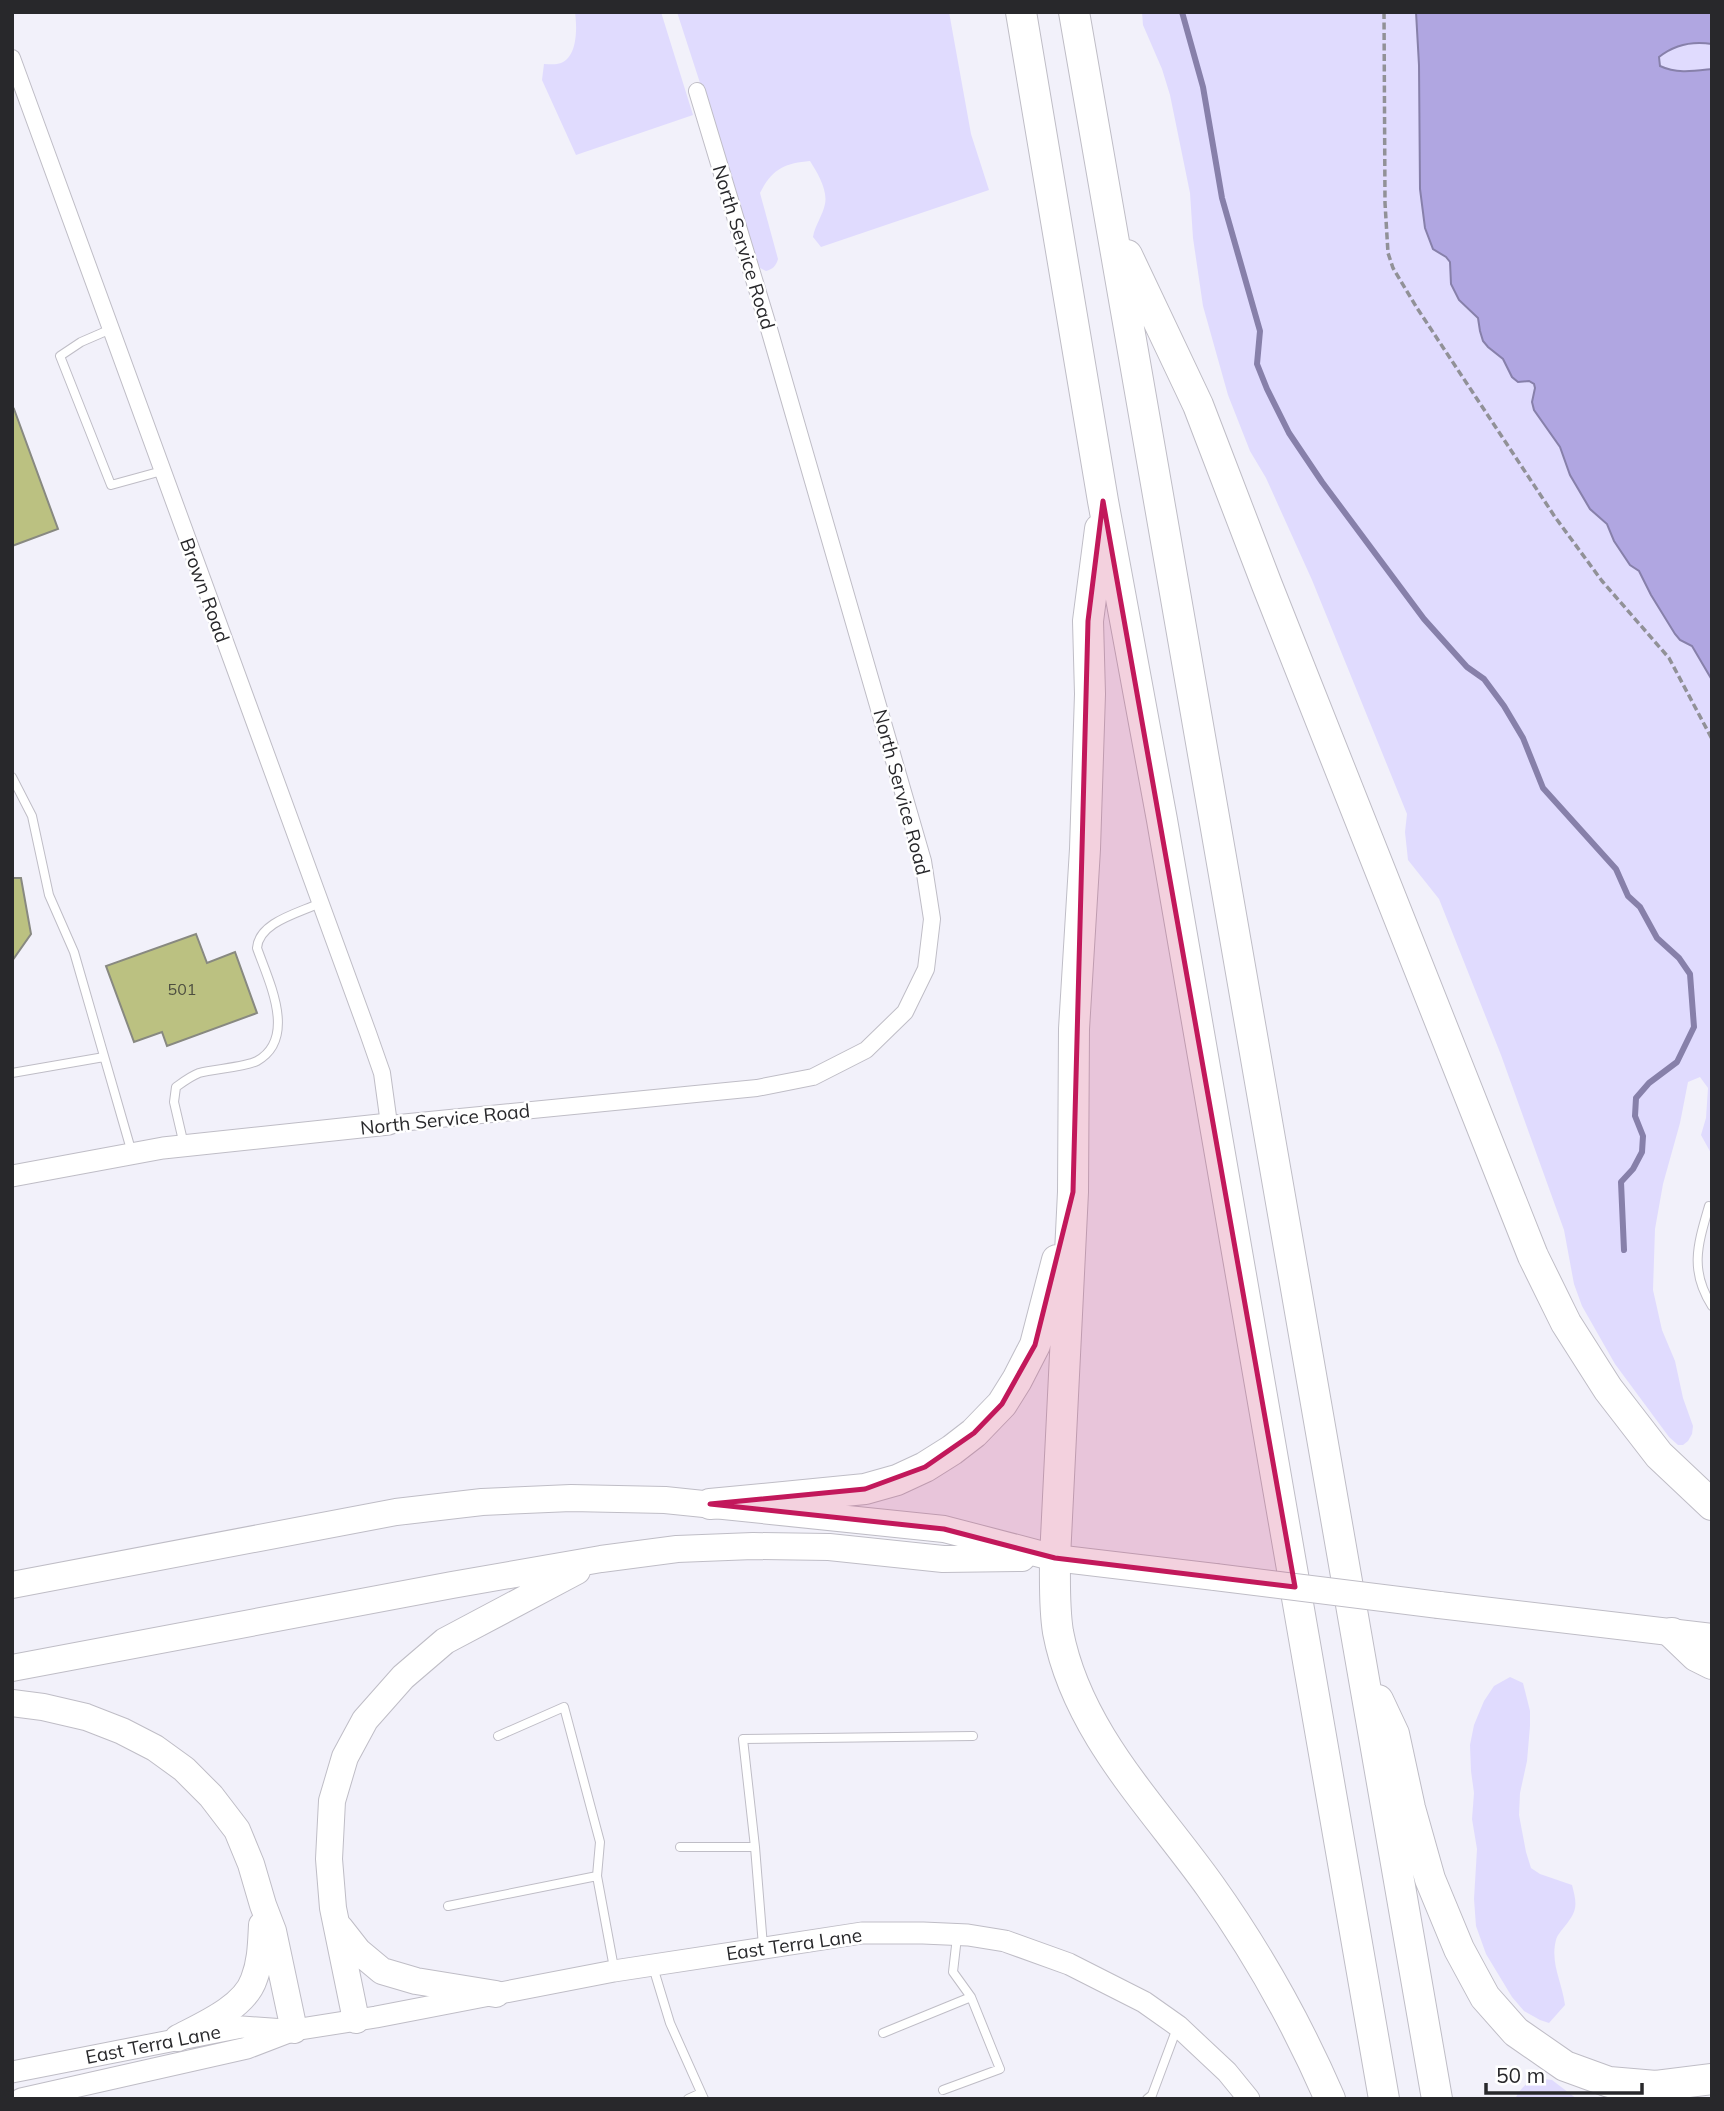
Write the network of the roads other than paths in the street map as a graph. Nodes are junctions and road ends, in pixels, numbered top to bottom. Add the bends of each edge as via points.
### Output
1 (1021, 12) edge
2 (1074, 12) edge
3 (12, 58) edge
4 (697, 91) dead end
5 (1110, 220) junction
6 (111, 329) junction
7 (162, 471) junction
8 (1103, 501) junction
9 (12, 777) edge
10 (320, 903) junction
11 (104, 1057) junction
12 (12, 1073) edge
13 (389, 1124) junction
14 (184, 1145) junction
15 (132, 1153) junction
16 (12, 1176) edge
17 (1073, 1192) junction
18 (1709, 1206) dead end
19 (1712, 1306) edge
20 (710, 1504) junction
21 (1712, 1506) edge
22 (193, 1551) junction
23 (1055, 1558) junction
24 (601, 1559) junction
25 (12, 1566) edge
26 (12, 1585) edge
27 (1672, 1633) junction
28 (1712, 1637) edge
29 (1360, 1661) junction
30 (1712, 1664) edge
31 (12, 1668) edge
32 (12, 1703) edge
33 (498, 1736) dead end
34 (973, 1736) dead end
35 (680, 1847) dead end
36 (755, 1847) junction
37 (597, 1876) junction
38 (263, 1905) junction
39 (447, 1906) dead end
40 (336, 1923) junction
41 (957, 1935) junction
42 (763, 1949) junction
43 (652, 1965) junction
44 (614, 1971) junction
45 (496, 1994) junction
46 (971, 1997) junction
47 (356, 2020) junction
48 (1178, 2026) junction
49 (294, 2031) junction
50 (883, 2033) dead end
51 (178, 2038) junction
52 (12, 2072) edge
53 (1712, 2078) edge
54 (943, 2090) dead end
55 (702, 2096) edge
56 (1151, 2097) edge
57 (21, 2099) edge
58 (688, 2099) edge
59 (1250, 2099) edge
60 (1330, 2099) edge
61 (1384, 2099) edge
62 (1437, 2099) edge

1 - 8 highway
2 - 5 highway
3 - 6 street, Brown Road
4 - 13 street, North Service Road via 923,861 932,919 926,969 905,1012 866,1050 813,1077 757,1088
5 - 21 highway via 1198,405 1533,1256 1566,1323 1608,1389 1660,1454
5 - 29 highway
6 - 7 street, Brown Road
6 - 7 lane via 60,356 111,485
7 - 10 street, Brown Road
8 - 17 highway via 1088,621 1090,694 1074,1029
8 - 61 highway
9 - 11 lane via 32,816 49,895 74,952
10 - 13 street, Brown Road via 382,1073
10 - 14 lane via 278,922 257,940 276,1002 275,1044 257,1061 197,1074 176,1087 174,1102
11 - 12 lane
11 - 15 lane
13 - 14 street, North Service Road
14 - 15 street, North Service Road
15 - 16 street, North Service Road
17 - 20 highway via 1035,1345 1002,1404 974,1433 925,1467 865,1489
17 - 23 highway
18 - 19 lane via 1696,1263
20 - 22 main road via 571,1498 482,1502 396,1512
20 - 23 main road via 944,1529
22 - 25 main road
22 - 26 main road
23 - 24 main road via 943,1559 829,1547 753,1546
23 - 27 main road, bridge
23 - 60 highway via 1058,1634 1088,1715 1114,1760 1256,1954
24 - 31 main road
24 - 40 main road via 445,1640 403,1677 365,1720 345,1757 331,1801 329,1859
27 - 28 main road
27 - 30 highway
29 - 53 highway via 1394,1734 1430,1879 1485,1997 1516,2032 1565,2066 1609,2082 1656,2086
29 - 62 highway
32 - 38 main road via 86,1717 155,1748 184,1769 237,1830
33 - 37 lane via 564,1707 600,1842
34 - 36 lane via 743,1739
35 - 36 lane
36 - 42 lane
37 - 39 lane
37 - 44 lane
38 - 49 main road via 273,1930
38 - 51 main road via 254,1982 240,2001
40 - 45 main road via 382,1971
40 - 47 main road
41 - 42 street, East Terra Lane via 862,1933
41 - 46 lane via 953,1972
41 - 48 street, East Terra Lane via 1005,1941 1069,1965 1144,2002
42 - 43 street, East Terra Lane
43 - 44 street, East Terra Lane
43 - 55 lane via 670,2023
44 - 45 street, East Terra Lane
45 - 47 street, East Terra Lane
46 - 50 lane
46 - 54 lane via 1000,2069
47 - 49 street, East Terra Lane
48 - 56 lane
48 - 59 street, East Terra Lane
49 - 51 street, East Terra Lane via 242,2027
49 - 57 street, East Terra Lane via 247,2049
51 - 52 street, East Terra Lane
55 - 58 lane

